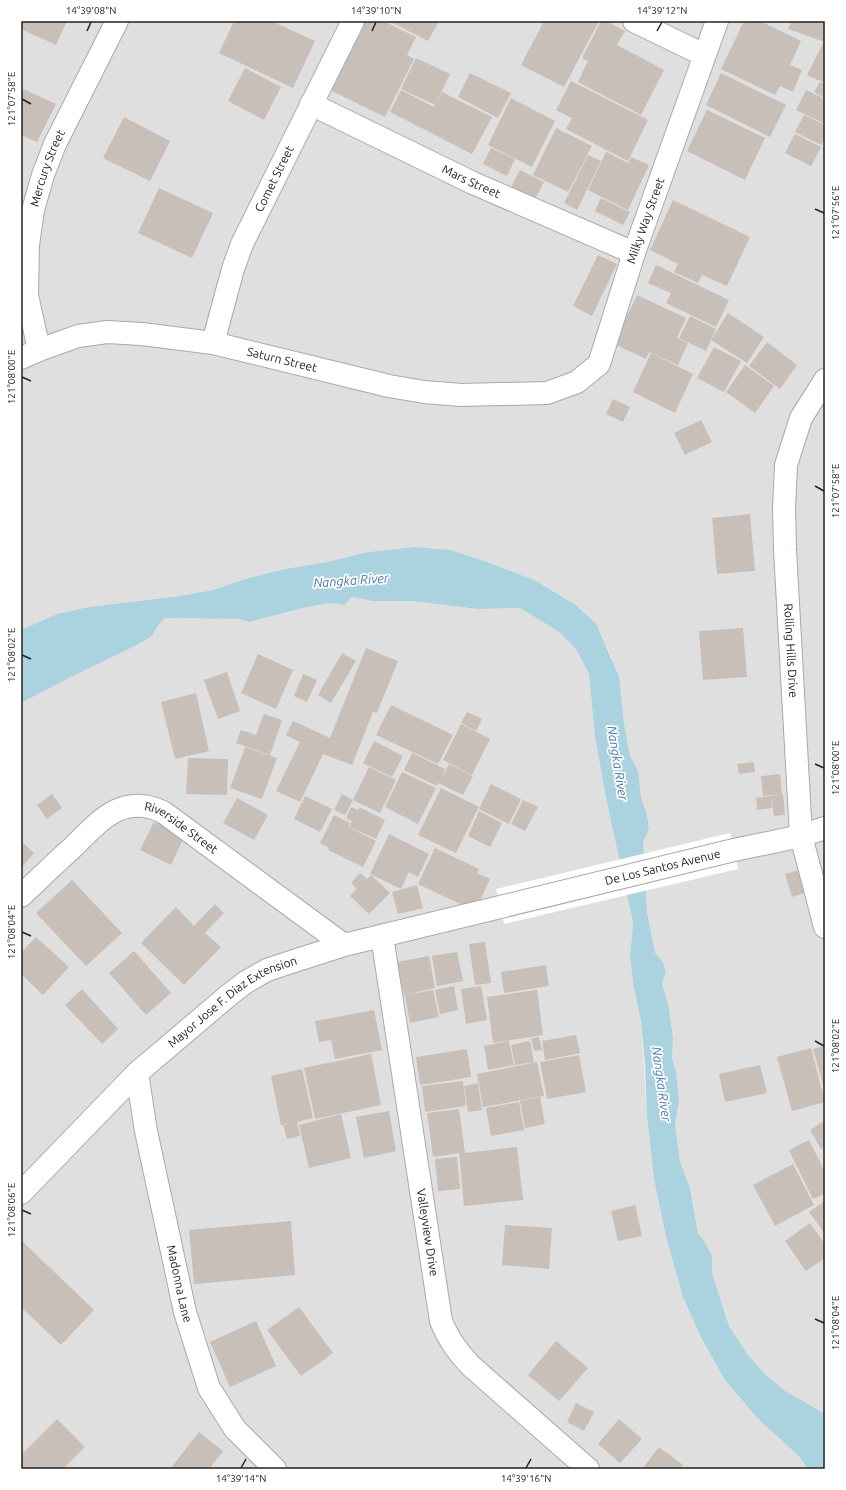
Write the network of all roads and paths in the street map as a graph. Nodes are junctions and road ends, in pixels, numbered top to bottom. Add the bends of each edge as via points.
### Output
1 (117, 21) edge
2 (353, 21) edge
3 (634, 21) edge
4 (717, 21) edge
5 (704, 55) junction
6 (311, 104) junction
7 (634, 253) junction
8 (213, 343) junction
9 (30, 354) edge
10 (825, 380) edge
11 (547, 393) joint
12 (825, 828) edge
13 (801, 836) junction
14 (21, 896) edge
15 (500, 907) joint
16 (825, 927) edge
17 (382, 936) junction
18 (344, 945) junction
19 (137, 1074) junction
20 (21, 1193) edge
21 (275, 1469) edge
22 (588, 1469) edge

1 - 9 street, Mercury Street via 55,144 33,210 28,245 26,294
2 - 6 street, Comet Street
3 - 5 street
4 - 5 street, Milky Way Street
5 - 7 street, Milky Way Street
6 - 7 street, Mars Street via 473,183
6 - 8 street, Comet Street via 242,244
7 - 11 street, Milky Way Street via 599,364 577,382
8 - 9 street, Saturn Street via 107,332 78,336
8 - 11 street, Saturn Street via 389,386 424,392 460,395
10 - 13 street, Rolling Hills Drive via 801,418 786,465 785,479 785,550
12 - 13 street, De Los Santos Avenue
13 - 15 street, De Los Santos Avenue
13 - 16 street, Rolling Hills Drive
14 - 18 street, Riverside Street via 102,818 124,808 148,806 163,812
15 - 17 street, Mayor Jose F. Diaz Extension
17 - 18 street, Mayor Jose F. Diaz Extension
17 - 22 street, Valleyview Drive via 441,1321 457,1351 471,1366
18 - 19 street, Mayor Jose F. Diaz Extension via 267,970 246,982
19 - 20 street, Mayor Jose F. Diaz Extension
19 - 21 street, Madonna Lane via 146,1131 185,1312 209,1388 235,1430

